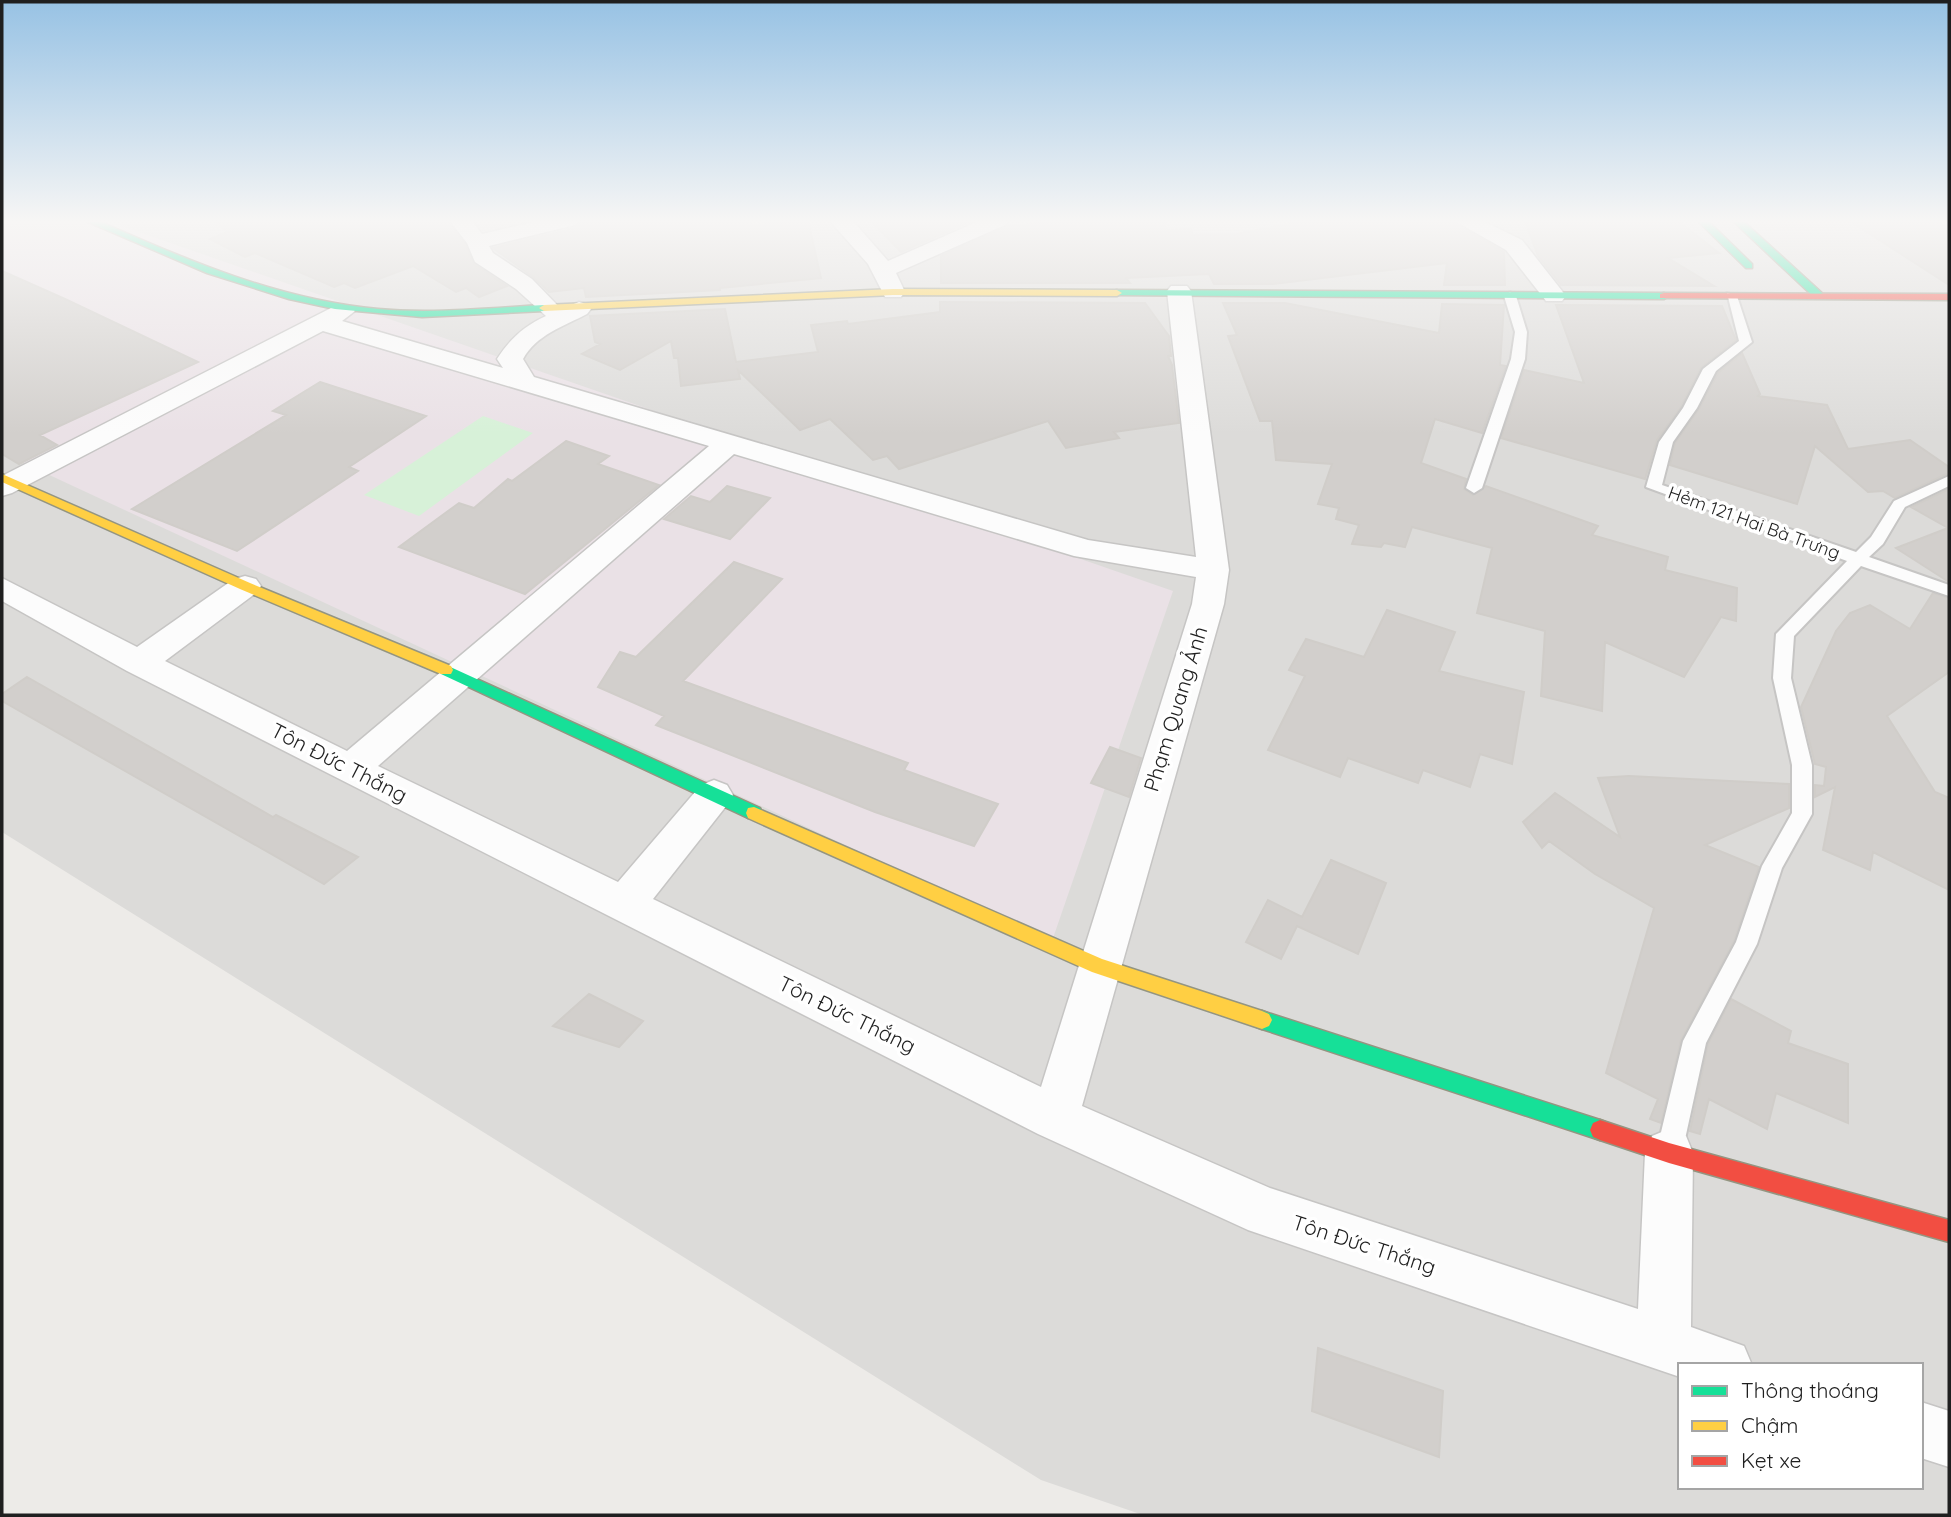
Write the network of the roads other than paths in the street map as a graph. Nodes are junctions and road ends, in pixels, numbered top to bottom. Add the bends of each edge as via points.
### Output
1 (1178, 291) edge
2 (271, 292) edge
3 (532, 292) edge
4 (893, 292) joint
5 (952, 292) edge
6 (1231, 292) edge
7 (1551, 292) edge
8 (1777, 292) edge
9 (1814, 292) edge
10 (1510, 296) junction
11 (1554, 296) junction
12 (1731, 296) junction
13 (1781, 296) junction
14 (1819, 296) junction
15 (1949, 297) edge
16 (347, 308) junction
17 (580, 309) junction
18 (550, 310) junction
19 (320, 322) junction
20 (524, 382) junction
21 (730, 443) junction
22 (1949, 480) edge
23 (5, 483) edge
24 (1474, 488) dead end
25 (1857, 560) junction
26 (1213, 570) junction
27 (245, 586) junction
28 (2, 588) edge
29 (1949, 591) edge
30 (139, 663) junction
31 (459, 675) junction
32 (350, 769) junction
33 (715, 795) junction
34 (624, 905) junction
35 (1098, 966) junction
36 (1055, 1118) junction
37 (1669, 1153) junction
38 (1949, 1231) edge
39 (1664, 1345) junction
40 (1719, 1363) edge
41 (1923, 1431) edge
42 (1949, 1439) edge

1 - 26 street, Phạm Quang Ảnh
2 - 16 main road
3 - 18 street
4 - 5 main road
4 - 17 main road
6 - 10 main road
7 - 11 street
8 - 13 main road
9 - 14 main road
10 - 11 main road
10 - 24 lane via 1521,332 1518,359
11 - 12 main road
12 - 13 main road
12 - 25 lane, Hẻm 121 Hai Bà Trưng via 1746,342 1710,369 1666,442 1654,487
13 - 14 main road
14 - 15 main road
16 - 18 main road via 420,314
16 - 19 street
17 - 18 main road
17 - 20 street via 536,330 516,346 510,359
19 - 20 street
19 - 23 street
20 - 21 street
21 - 26 street via 1085,549
21 - 31 street
22 - 25 lane via 1899,504 1877,540
23 - 27 main road
25 - 29 lane, Hẻm 121 Hai Bà Trưng
25 - 37 lane via 1785,634 1782,678 1802,765 1802,814 1772,866 1746,944 1695,1041
26 - 35 street, Phạm Quang Ảnh via 1208,604
27 - 30 street
27 - 31 main road
28 - 30 street, Tôn Đức Thắng
30 - 32 street, Tôn Đức Thắng
31 - 32 street
31 - 33 main road
32 - 34 street, Tôn Đức Thắng
33 - 34 street
33 - 35 main road
34 - 36 street, Tôn Đức Thắng
35 - 36 street, Phạm Quang Ảnh
35 - 37 main road
36 - 39 street, Tôn Đức Thắng via 1266,1212
37 - 38 main road
37 - 39 street
39 - 40 street, Tôn Đức Thắng
41 - 42 street

